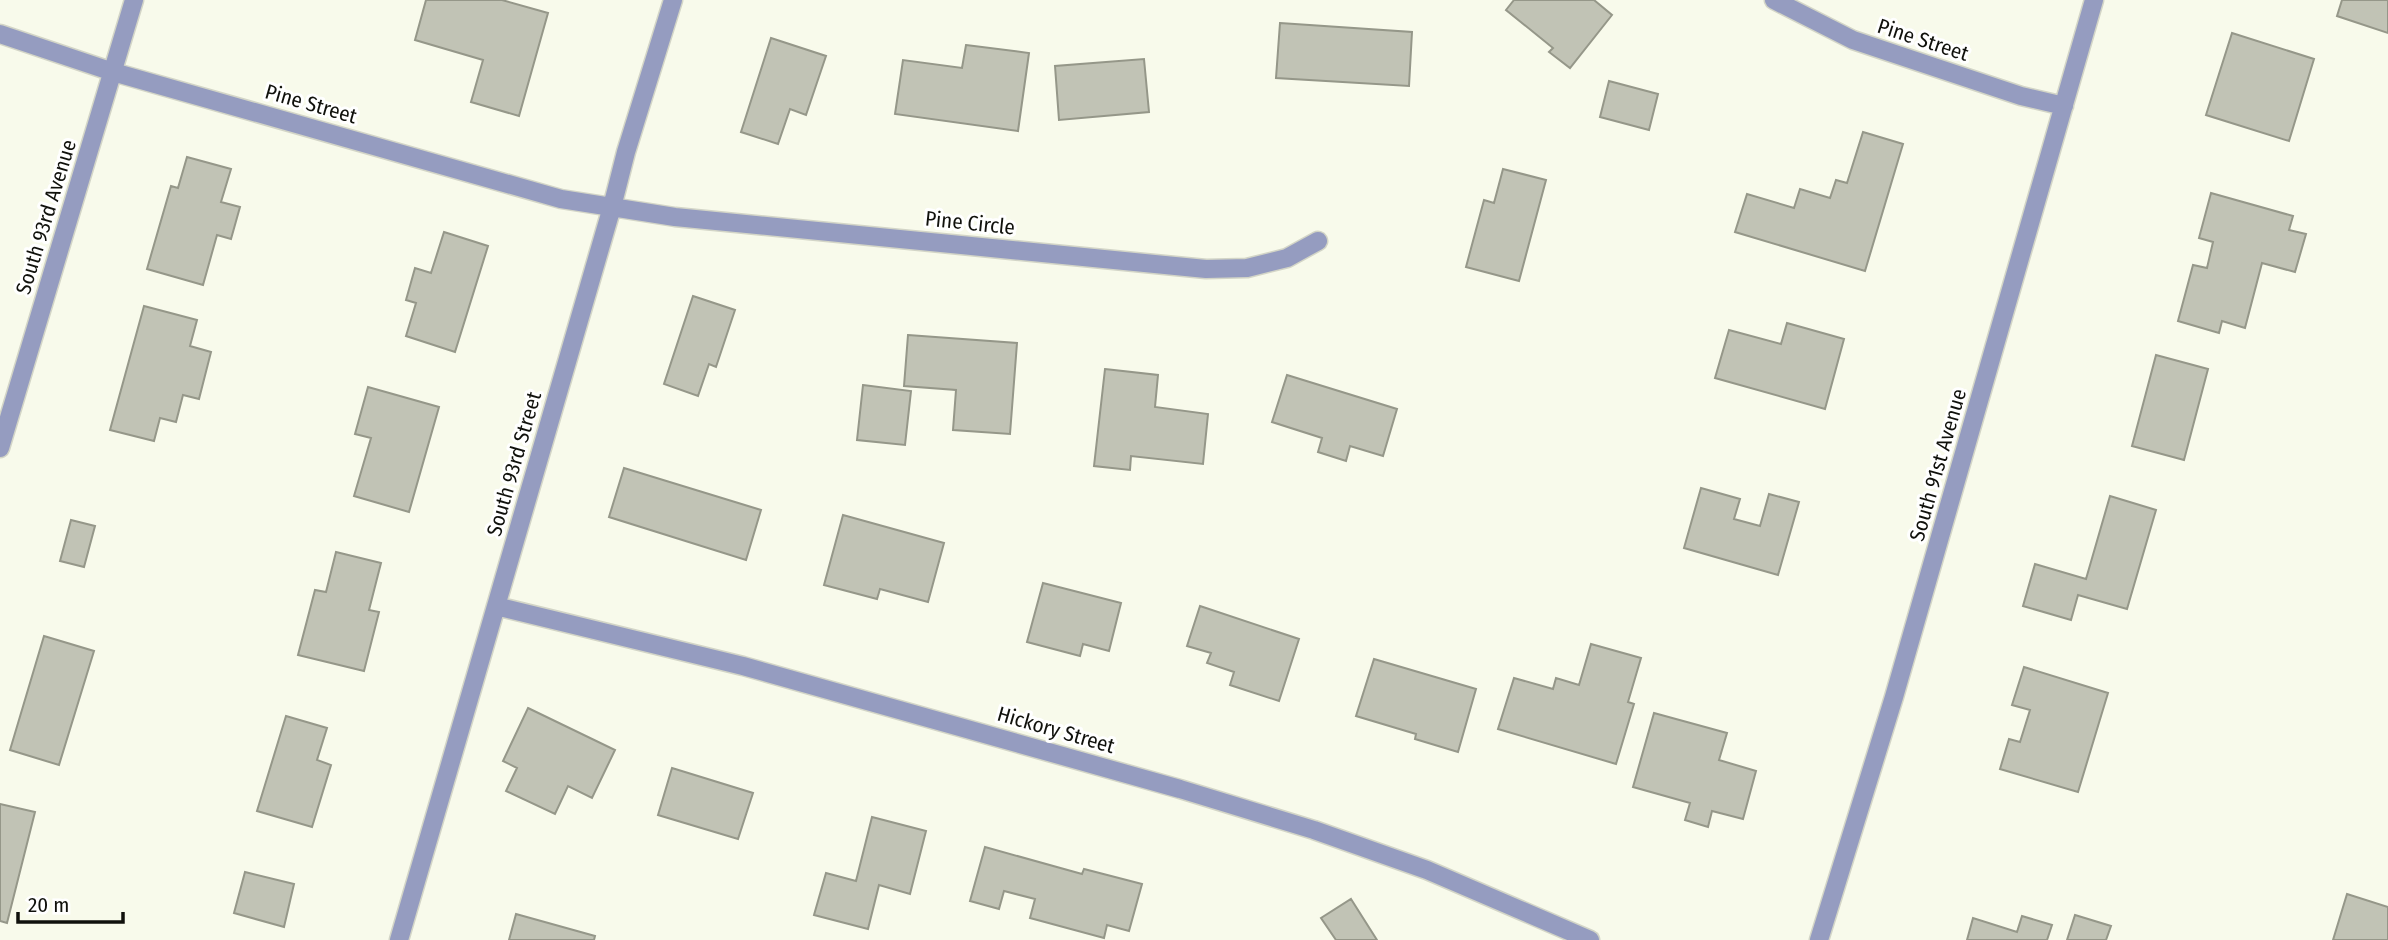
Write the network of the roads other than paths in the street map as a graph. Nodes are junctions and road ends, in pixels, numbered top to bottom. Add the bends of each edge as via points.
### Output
1 (134, 0) edge
2 (673, 0) edge
3 (1774, 0) edge
4 (2094, 0) edge
5 (0, 34) edge
6 (113, 72) junction
7 (2064, 106) junction
8 (612, 207) junction
9 (1318, 241) dead end
10 (0, 448) edge
11 (496, 606) junction
12 (399, 940) edge
13 (1590, 940) edge
14 (1818, 940) edge

1 - 6 street, South 93rd Avenue
2 - 8 street, South 93rd Street
3 - 7 street, Pine Street via 1853,40
4 - 7 street, South 91st Avenue
5 - 6 street, Pine Street
6 - 8 street, Pine Street via 561,199
6 - 10 street, South 93rd Avenue
7 - 14 street, South 91st Avenue via 1894,697
8 - 9 street, Pine Circle via 1206,269 1247,268 1287,258
8 - 11 street, South 93rd Street
11 - 12 street, South 93rd Street
11 - 13 street, Hickory Street via 743,666 1180,789 1427,870

